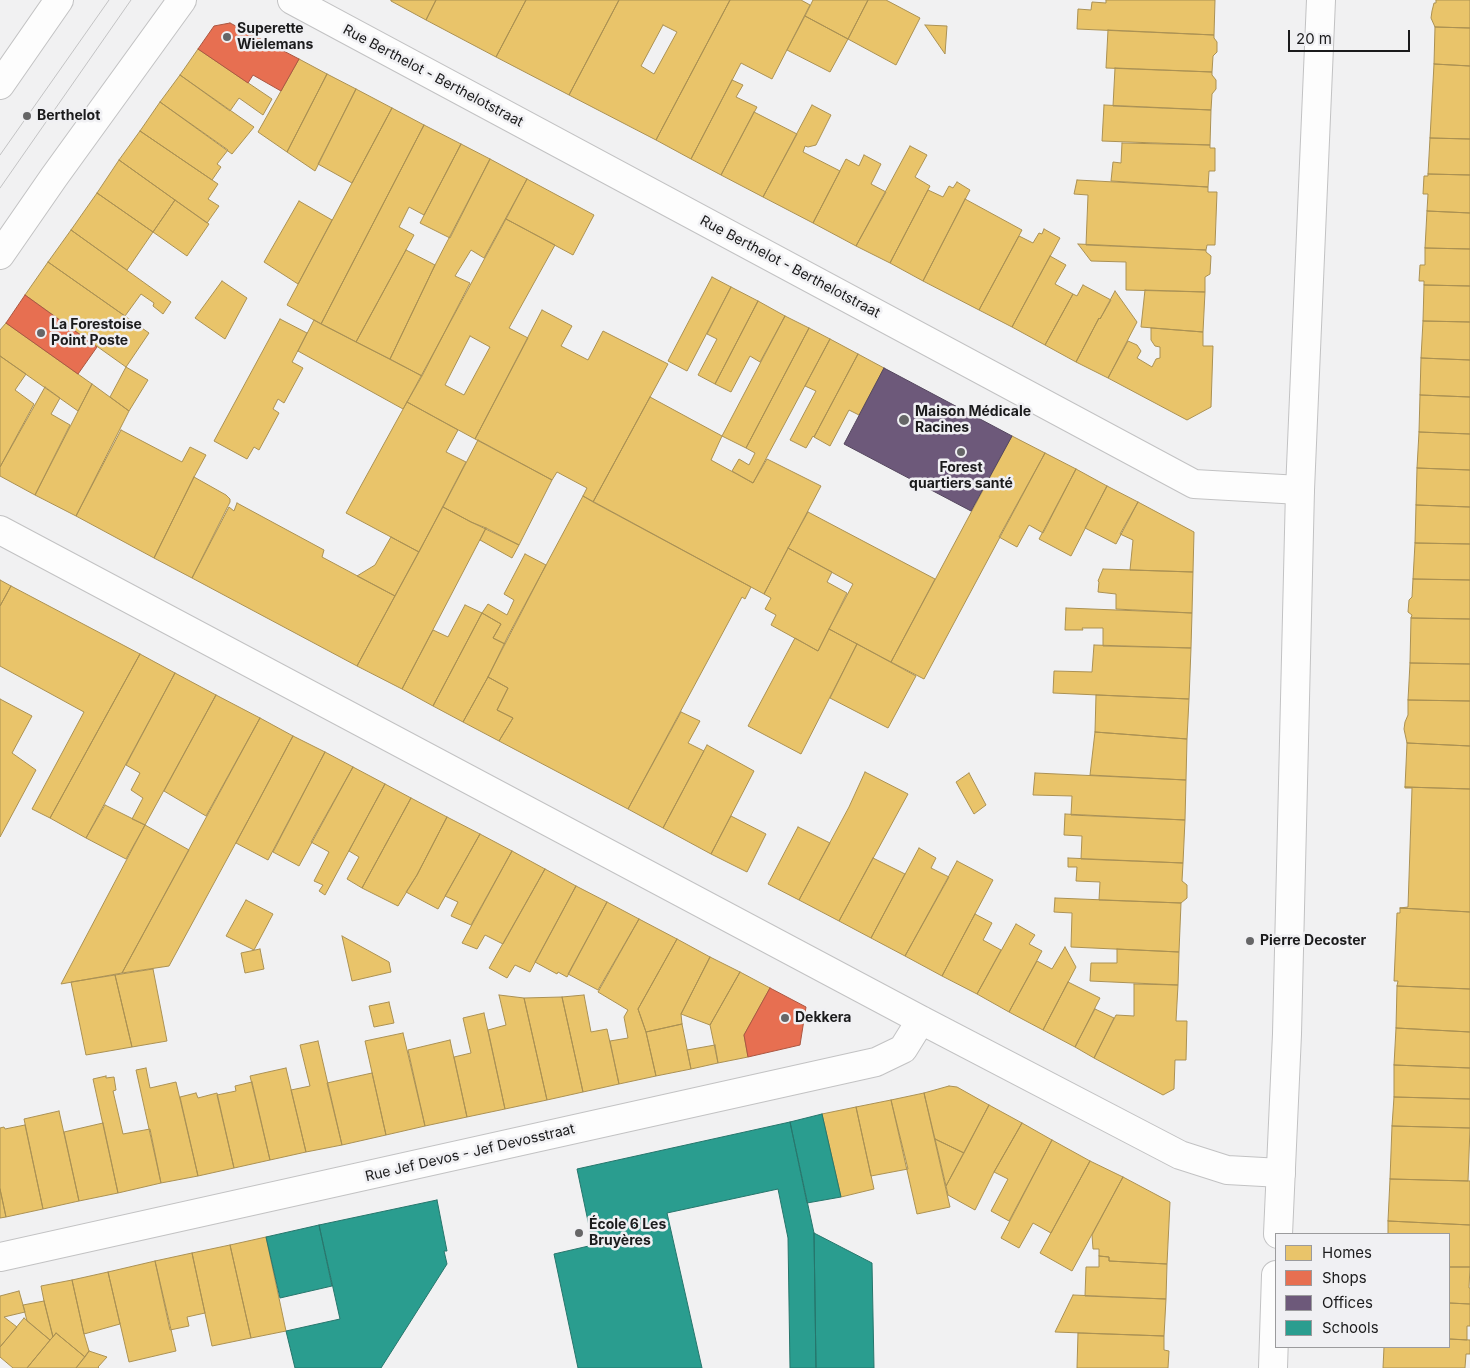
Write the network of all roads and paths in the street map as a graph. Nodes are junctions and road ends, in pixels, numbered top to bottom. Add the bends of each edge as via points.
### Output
1 (58, 0) edge
2 (182, 0) edge
3 (292, 0) edge
4 (1321, 0) edge
5 (0, 85) edge
6 (0, 255) edge
7 (1300, 490) junction
8 (0, 530) edge
9 (922, 1020) junction
10 (1281, 1173) junction
11 (1278, 1233) edge
12 (0, 1257) edge
13 (1275, 1306) edge
14 (1273, 1368) edge

1 - 5 street
2 - 6 street
3 - 7 street, Rue Berthelot - Berthelotstraat via 1194,484
4 - 7 street
7 - 10 street
8 - 9 street
9 - 10 street via 1180,1154 1227,1170
9 - 12 street, Rue Jef Devos - Jef Devosstraat via 903,1049 876,1062
10 - 11 street
13 - 14 street

